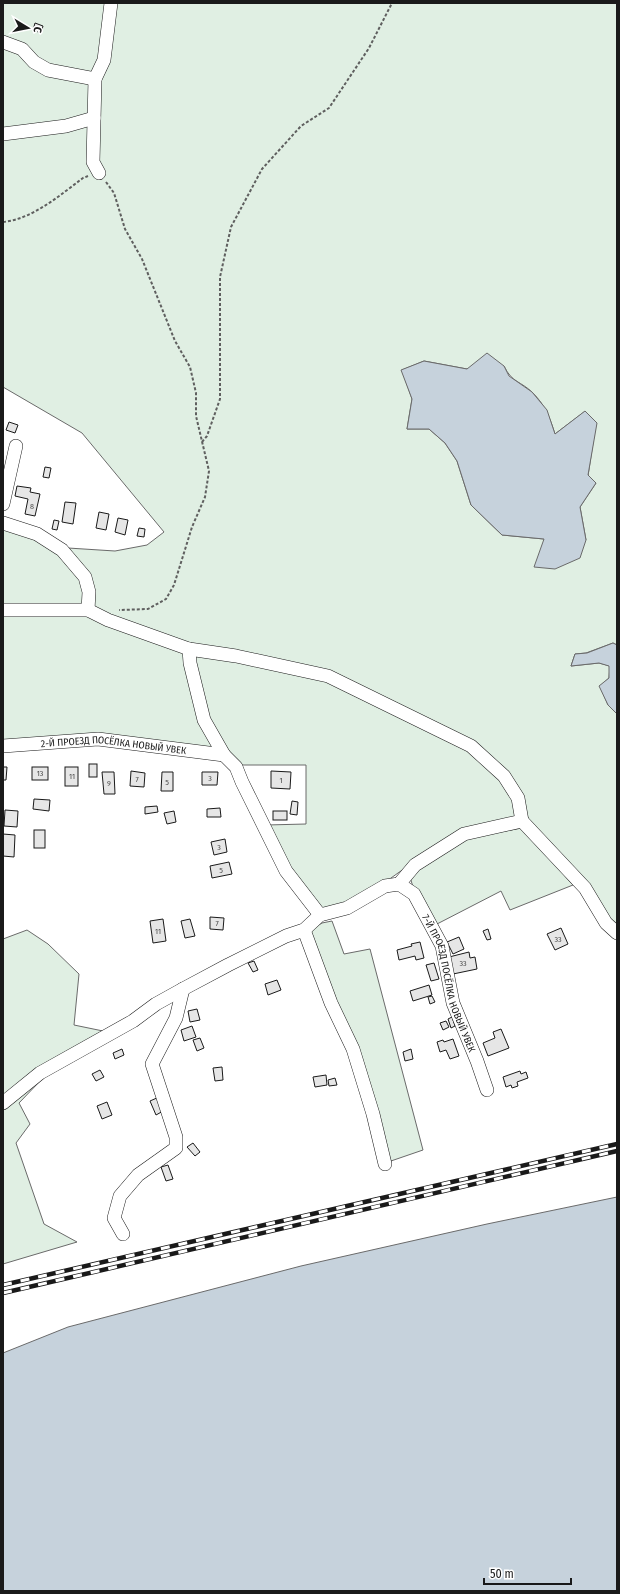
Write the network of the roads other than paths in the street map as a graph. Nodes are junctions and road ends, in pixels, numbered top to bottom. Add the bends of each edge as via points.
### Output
1 (111, 3) edge
2 (3, 42) edge
3 (95, 80) junction
4 (94, 118) junction
5 (3, 134) edge
6 (99, 173) road end
7 (16, 446) dead end
8 (3, 504) edge
9 (3, 523) edge
10 (3, 610) edge
11 (88, 610) junction
12 (189, 649) junction
13 (3, 746) edge
14 (224, 755) junction
15 (522, 821) junction
16 (399, 884) junction
17 (320, 915) junction
18 (304, 930) junction
19 (617, 933) edge
20 (183, 989) junction
21 (487, 1090) dead end
22 (3, 1103) edge
23 (384, 1164) dead end
24 (123, 1234) dead end

1 - 3 street via 104,60
2 - 3 street via 22,49 34,62 48,70
3 - 4 street
4 - 5 street via 66,126
4 - 6 street via 93,162
7 - 8 street
9 - 11 street via 37,534 62,550 85,577
10 - 11 street
11 - 12 street via 108,620
12 - 14 street via 204,720
12 - 15 street via 236,656 328,676 471,746 504,776 518,798
13 - 14 street, 2-Й ПРОЕЗД ПОСЁЛКА НОВЫЙ УВЕК via 98,739
14 - 17 street via 236,767 286,871
15 - 16 street via 464,834 415,865
15 - 19 street via 585,888 606,923
16 - 17 street via 385,886 347,908
16 - 21 street, 7-Й ПРОЕЗД ПОСЁЛКА НОВЫЙ УВЕК via 414,894 442,946 453,1003
17 - 18 street
18 - 20 street via 286,936
18 - 23 street via 331,1003 353,1049 373,1114
20 - 22 street via 133,1021 40,1073
20 - 24 street via 176,1018 152,1064 176,1137 176,1148 138,1175 120,1196 114,1218

